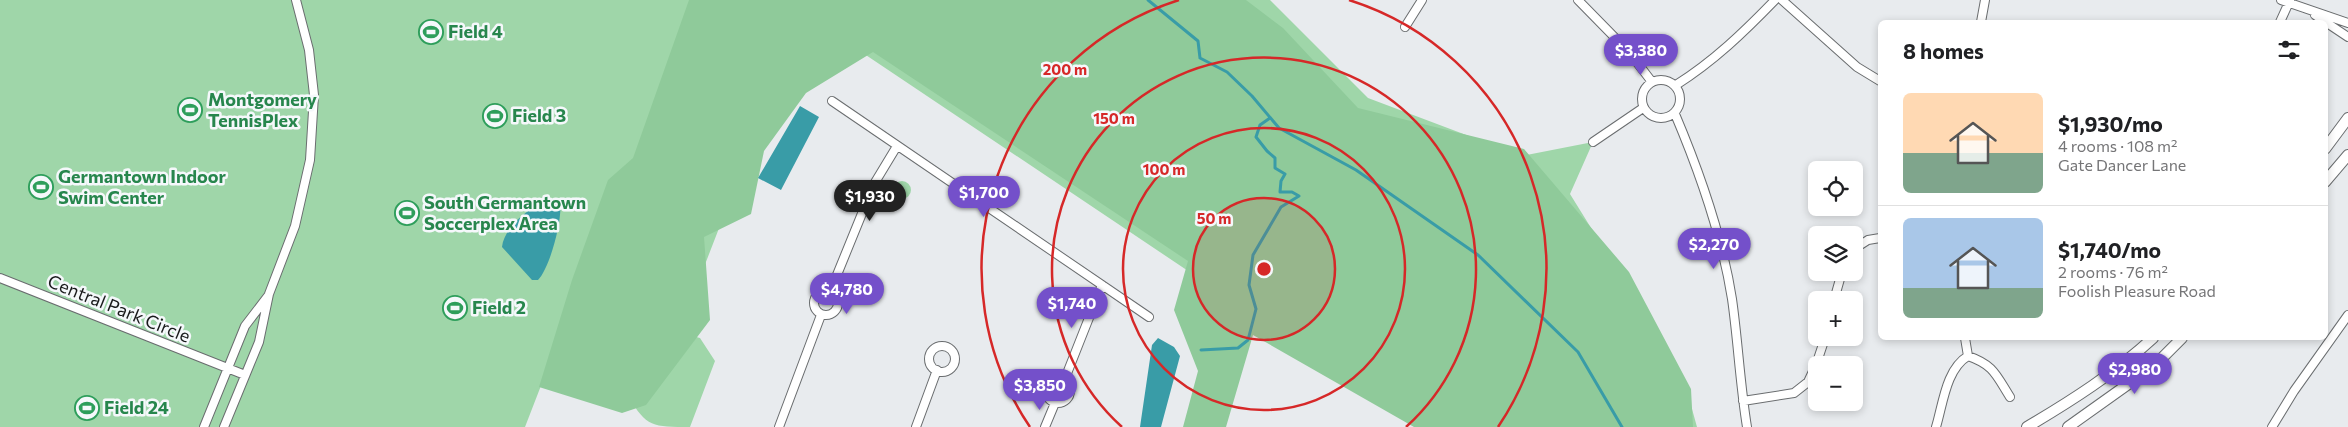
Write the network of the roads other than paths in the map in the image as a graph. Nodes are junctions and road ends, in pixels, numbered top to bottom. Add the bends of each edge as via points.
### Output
1 (296, 0) edge
2 (1422, 0) edge
3 (1578, 0) edge
4 (1775, 0) edge
5 (1782, 0) edge
6 (1985, 0) edge
7 (2281, 0) edge
8 (2290, 1) edge
9 (1981, 20) edge
10 (2281, 20) edge
11 (2324, 20) edge
12 (2328, 23) edge
13 (2348, 23) edge
14 (1405, 27) dead end
15 (2348, 37) edge
16 (1878, 81) edge
17 (1652, 82) junction
18 (1676, 85) junction
19 (832, 101) dead end
20 (1643, 108) junction
21 (1675, 114) junction
22 (2348, 118) edge
23 (1593, 142) dead end
24 (2328, 145) edge
25 (897, 146) junction
26 (2348, 155) edge
27 (2328, 178) edge
28 (1878, 238) edge
29 (1863, 243) edge
30 (0, 278) edge
31 (1102, 285) junction
32 (830, 292) junction
33 (269, 294) junction
34 (821, 315) junction
35 (2348, 315) edge
36 (1149, 317) dead end
37 (1965, 340) edge
38 (2151, 340) edge
39 (2180, 340) edge
40 (1968, 356) junction
41 (228, 368) junction
42 (937, 370) dead end
43 (245, 375) junction
44 (1064, 381) junction
45 (1808, 382) edge
46 (2010, 397) dead end
47 (1743, 400) junction
48 (1055, 403) junction
49 (204, 427) edge
50 (224, 427) edge
51 (779, 427) edge
52 (916, 427) edge
53 (1045, 427) edge
54 (1747, 427) edge
55 (1936, 427) edge
56 (2027, 427) edge
57 (2068, 427) edge
58 (2272, 427) edge

1 - 33 street via 309,50 314,95 313,131 295,226
2 - 14 street
3 - 17 street via 1629,52
4 - 18 street via 1711,62
5 - 16 street via 1857,67
6 - 9 street
7 - 8 street
8 - 10 street
8 - 11 street
8 - 13 street
12 - 15 street
17 - 18 street via 1664,79
17 - 20 street via 1642,95
18 - 21 street via 1681,94
19 - 25 street
20 - 21 street via 1659,118
20 - 23 street
21 - 47 street via 1701,180 1721,245 1732,298
22 - 24 main road
25 - 31 street
25 - 32 street via 874,184
26 - 27 main road
28 - 29 street
30 - 41 street, Central Park Circle
31 - 36 street
31 - 44 street
32 - 34 street via 823,291 815,297 814,307
32 - 34 street via 839,301 837,310 830,315
33 - 41 street via 245,326
33 - 43 street via 259,342
34 - 51 street
35 - 58 street
37 - 40 street
38 - 56 main road via 2071,401
39 - 57 main road via 2155,365
40 - 46 street via 1983,361 1991,368
40 - 55 street via 1960,360 1953,370
41 - 43 street, Central Park Circle
41 - 49 street
42 - 52 street
43 - 50 street
44 - 48 street via 1069,395 1063,402
44 - 48 street via 1053,380 1047,386 1047,396
45 - 47 street via 1794,393
47 - 54 street
48 - 53 street

